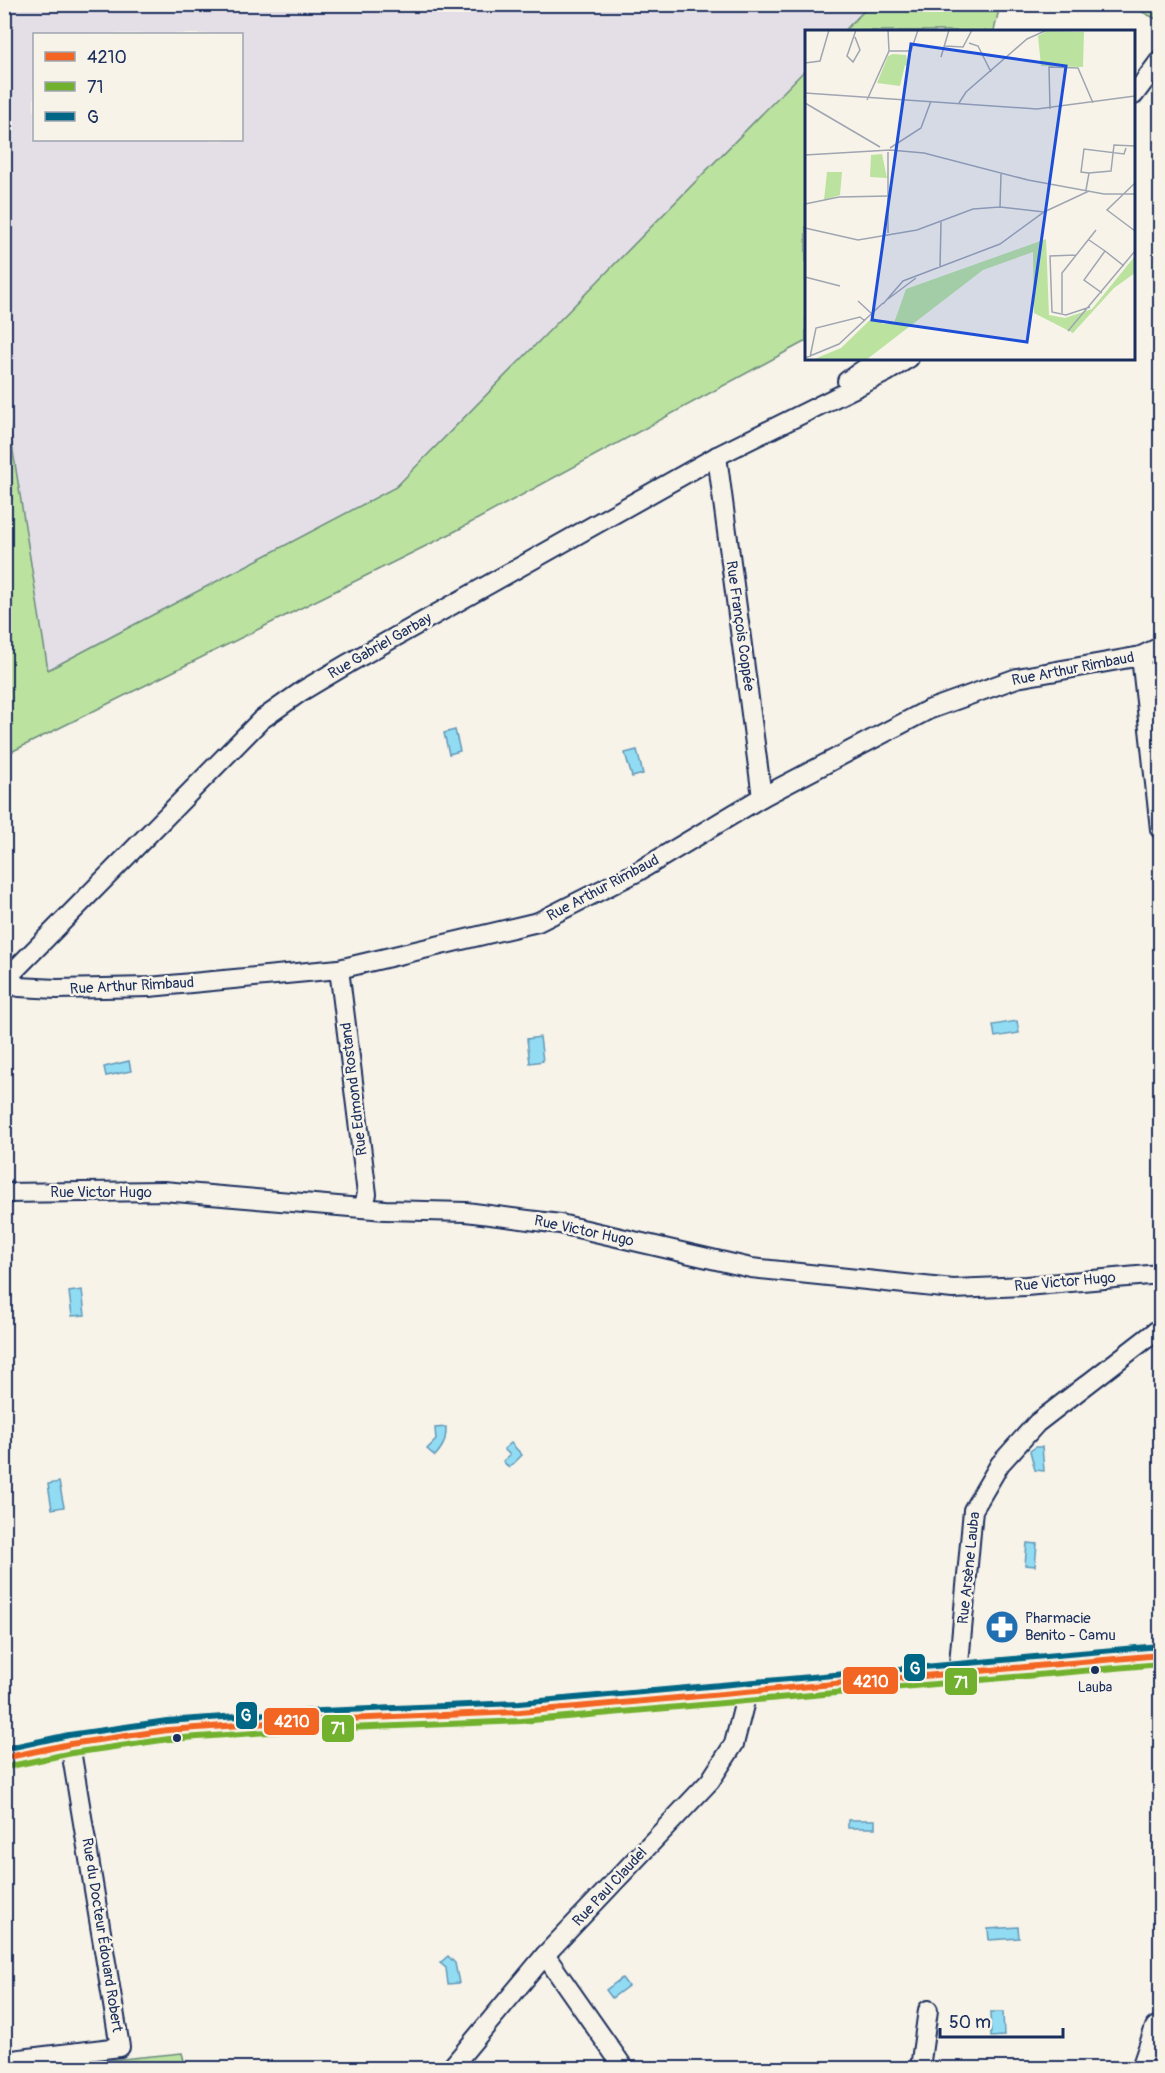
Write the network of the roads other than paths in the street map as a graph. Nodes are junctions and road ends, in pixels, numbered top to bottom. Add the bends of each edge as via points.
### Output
1 (1161, 60) edge
2 (1135, 93) edge
3 (877, 360) edge
4 (906, 360) edge
5 (823, 402) junction
6 (717, 456) junction
7 (1161, 647) edge
8 (1141, 656) junction
9 (762, 796) junction
10 (1161, 829) edge
11 (339, 969) junction
12 (7, 980) edge
13 (4, 1193) edge
14 (363, 1208) junction
15 (1161, 1274) edge
16 (1161, 1328) edge
17 (1161, 1655) edge
18 (958, 1674) junction
19 (747, 1693) junction
20 (70, 1744) junction
21 (4, 1758) edge
22 (545, 1955) junction
23 (928, 2010) dead end
24 (1161, 2024) edge
25 (4, 2061) edge
26 (451, 2068) edge
27 (624, 2068) edge
28 (920, 2068) edge
29 (1141, 2068) edge

1 - 2 street
3 - 5 street, Rue Gabriel Garbay
4 - 5 street, Rue Gabriel Garbay
5 - 6 street, Rue Gabriel Garbay
6 - 9 street, Rue François Coppée
6 - 12 street, Rue Gabriel Garbay via 349,663 261,720
7 - 8 street, Rue Arthur Rimbaud
8 - 9 street, Rue Arthur Rimbaud via 1017,678 928,710
8 - 10 street
9 - 11 street, Rue Arthur Rimbaud via 637,872 538,922
11 - 12 street, Rue Arthur Rimbaud via 149,987 57,989 19,987
11 - 14 street, Rue Edmond Rostand via 367,1194
13 - 14 street, Rue Victor Hugo via 163,1191
14 - 15 street, Rue Victor Hugo via 466,1212 560,1224 751,1269 953,1289
16 - 18 street, Rue Arsène Lauba via 1037,1423 1000,1464 973,1510
17 - 18 street
18 - 19 street
19 - 20 street via 520,1712 168,1730
19 - 22 street, Rue Paul Claudel via 734,1744 710,1781
20 - 21 street
20 - 25 street, Rue du Docteur Édouard Robert via 120,2047
22 - 26 street, Rue Paul Claudel
22 - 27 street
23 - 28 street
24 - 29 street via 1155,2027

